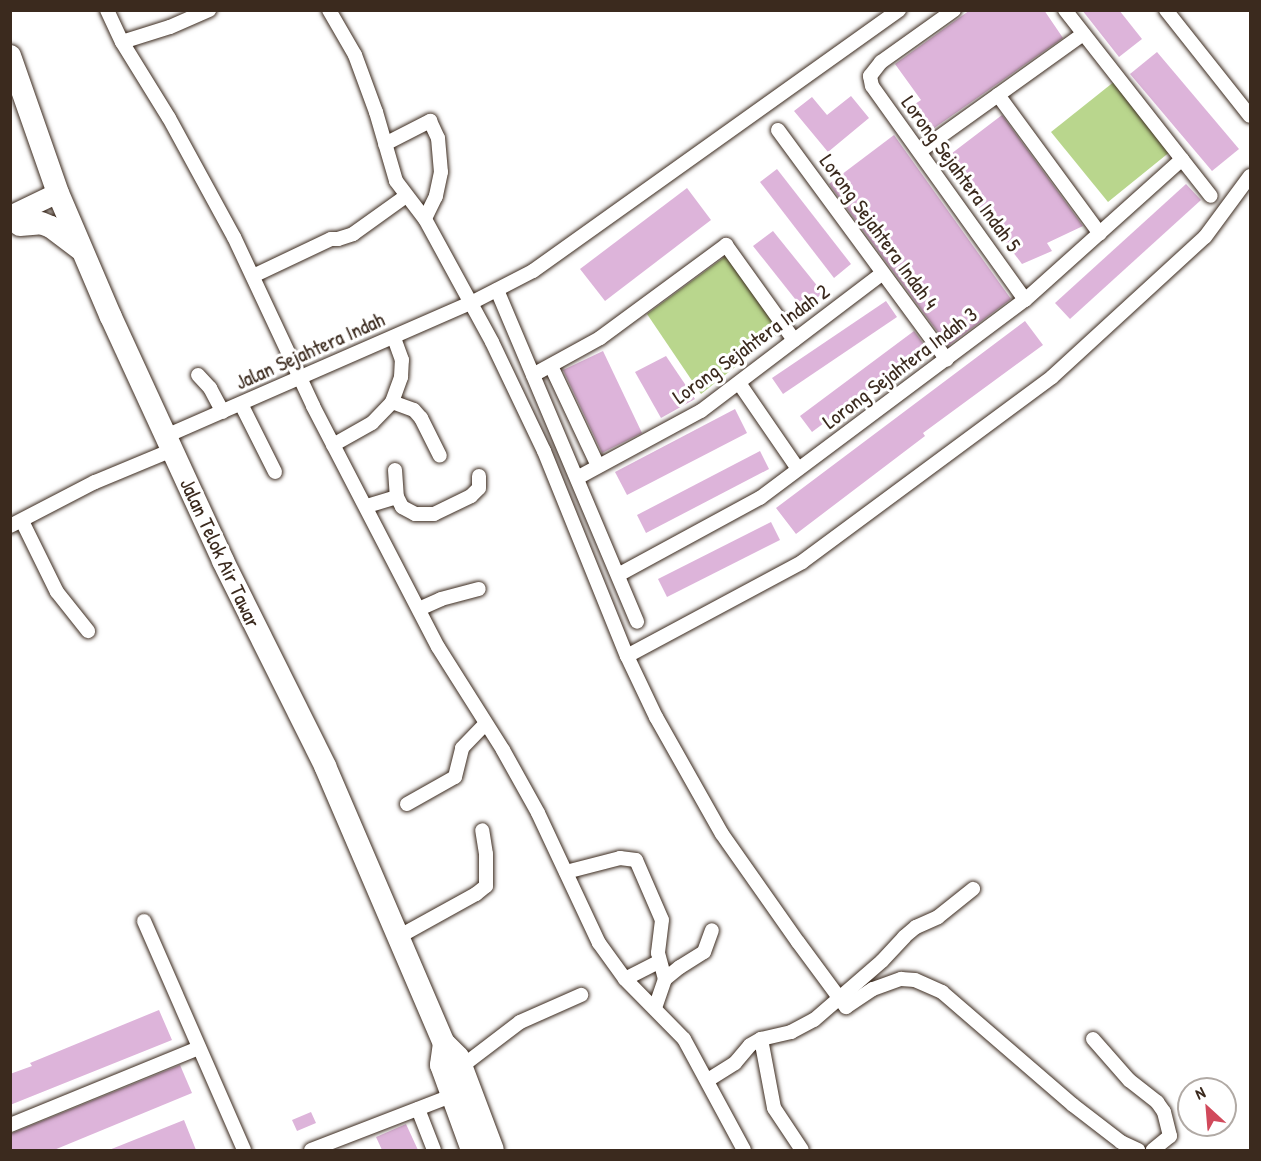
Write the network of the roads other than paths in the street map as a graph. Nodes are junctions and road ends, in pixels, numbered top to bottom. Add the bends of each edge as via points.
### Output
1 (107, 10) edge
2 (209, 10) edge
3 (330, 10) edge
4 (899, 10) edge
5 (954, 10) edge
6 (1065, 10) edge
7 (1166, 10) edge
8 (1083, 34) junction
9 (122, 42) junction
10 (10, 56) edge
11 (998, 95) junction
12 (1251, 116) edge
13 (778, 130) dead end
14 (385, 144) junction
15 (924, 148) dead end
16 (1182, 159) junction
17 (1251, 176) edge
18 (406, 195) junction
19 (1211, 196) dead end
20 (61, 200) junction
21 (425, 219) junction
22 (14, 223) edge
23 (1100, 234) junction
24 (83, 252) junction
25 (884, 273) junction
26 (253, 276) junction
27 (498, 290) junction
28 (1025, 300) junction
29 (471, 303) junction
30 (394, 338) junction
31 (795, 340) junction
32 (947, 360) junction
33 (551, 366) junction
34 (198, 375) dead end
35 (533, 375) junction
36 (301, 378) junction
37 (739, 382) junction
38 (392, 402) junction
39 (241, 404) junction
40 (223, 412) junction
41 (169, 443) junction
42 (333, 446) junction
43 (440, 456) dead end
44 (598, 466) junction
45 (798, 469) junction
46 (395, 470) dead end
47 (275, 472) dead end
48 (479, 476) dead end
49 (577, 478) junction
50 (396, 497) junction
51 (367, 506) junction
52 (16, 523) edge
53 (618, 575) junction
54 (479, 589) dead end
55 (419, 609) junction
56 (637, 622) dead end
57 (88, 631) dead end
58 (627, 656) junction
59 (485, 724) junction
60 (407, 804) dead end
61 (482, 830) dead end
62 (566, 872) junction
63 (973, 890) dead end
64 (144, 921) dead end
65 (712, 930) dead end
66 (400, 936) junction
67 (659, 962) junction
68 (625, 979) junction
69 (666, 979) junction
70 (581, 995) dead end
71 (840, 999) junction
72 (655, 1008) junction
73 (761, 1039) junction
74 (1093, 1039) dead end
75 (444, 1043) junction
76 (199, 1048) junction
77 (461, 1067) junction
78 (708, 1080) junction
79 (451, 1096) junction
80 (418, 1109) junction
81 (10, 1125) edge
82 (244, 1150) edge
83 (311, 1150) edge
84 (434, 1150) edge
85 (472, 1150) edge
86 (493, 1150) edge
87 (744, 1150) edge
88 (802, 1150) edge
89 (1138, 1150) edge
90 (1153, 1150) edge

1 - 9 street
2 - 9 street
3 - 14 street via 355,55
4 - 27 street, Jalan Sejahtera Indah via 568,247
5 - 28 street, Lorong Sejahtera Indah 5 via 874,70 870,76 872,86
6 - 8 street
7 - 12 street
8 - 11 street
8 - 16 street
9 - 26 street via 185,147
10 - 20 main road, Jalan Telok Air Tawar
11 - 15 street
11 - 23 street
13 - 25 street, Lorong Sejahtera Indah 4
14 - 18 street via 396,181
14 - 21 street via 430,121 438,138 441,172 436,196
16 - 19 street
16 - 23 street, Lorong Sejahtera Indah 3
17 - 58 street via 1205,237 1052,378 802,562
18 - 21 street
18 - 26 street via 353,234 327,241
20 - 22 main road
20 - 24 main road, Jalan Telok Air Tawar
21 - 29 street
22 - 24 main road via 51,227
23 - 28 street, Lorong Sejahtera Indah 3
24 - 41 main road, Jalan Telok Air Tawar
25 - 31 street, Lorong Sejahtera Indah 2
25 - 32 street, Lorong Sejahtera Indah 4
26 - 36 street
27 - 29 street, Jalan Sejahtera Indah
27 - 35 street
28 - 32 street, Lorong Sejahtera Indah 3
29 - 30 street, Jalan Sejahtera Indah
29 - 58 street via 544,452
30 - 36 street, Jalan Sejahtera Indah
30 - 38 street via 402,360
31 - 33 street via 726,245 600,338
31 - 37 street, Lorong Sejahtera Indah 2
32 - 45 street, Lorong Sejahtera Indah 3
33 - 35 street
33 - 44 street
34 - 40 street
35 - 49 street
36 - 39 street, Jalan Sejahtera Indah
36 - 42 street
37 - 44 street, Lorong Sejahtera Indah 2 via 701,411
37 - 45 street
38 - 42 street via 372,423
38 - 43 street via 414,410
39 - 40 street, Jalan Sejahtera Indah
39 - 47 street
40 - 41 street, Jalan Sejahtera Indah
41 - 52 street, Jalan Sejahtera Indah
41 - 66 main road, Jalan Telok Air Tawar via 325,766
42 - 51 street
44 - 49 street, Lorong Sejahtera Indah 2
45 - 53 street, Lorong Sejahtera Indah 3 via 760,498
46 - 50 street
48 - 50 street via 479,488 471,496 434,514 415,514 402,507
49 - 53 street
50 - 51 street
51 - 55 street
52 - 57 street via 57,592
53 - 56 street
54 - 55 street
55 - 59 street
58 - 71 street via 656,717 722,834
59 - 60 street via 462,748 455,777
59 - 62 street via 524,788
61 - 66 street via 486,886
62 - 67 street via 620,858 636,860 662,920
62 - 68 street via 599,943
63 - 71 street via 938,917 916,927
64 - 76 street
65 - 69 street via 704,952
66 - 75 main road, Jalan Telok Air Tawar
67 - 68 street
67 - 69 street
68 - 72 street
69 - 72 street
70 - 77 street via 520,1022
71 - 73 street via 801,1028
71 - 89 street via 846,1007 873,989 901,979 915,980 942,993 1073,1105 1120,1142
72 - 78 street via 684,1039
73 - 78 street via 744,1050 726,1071
73 - 88 street via 774,1108
74 - 90 street via 1164,1112 1170,1136
75 - 77 main road, Jalan Telok Air Tawar
75 - 79 main road, Jalan Telok Air Tawar via 441,1065
76 - 81 street
76 - 82 street
77 - 86 main road, Jalan Telok Air Tawar
78 - 87 street
79 - 80 street
79 - 85 main road, Jalan Telok Air Tawar
80 - 83 street
80 - 84 street

